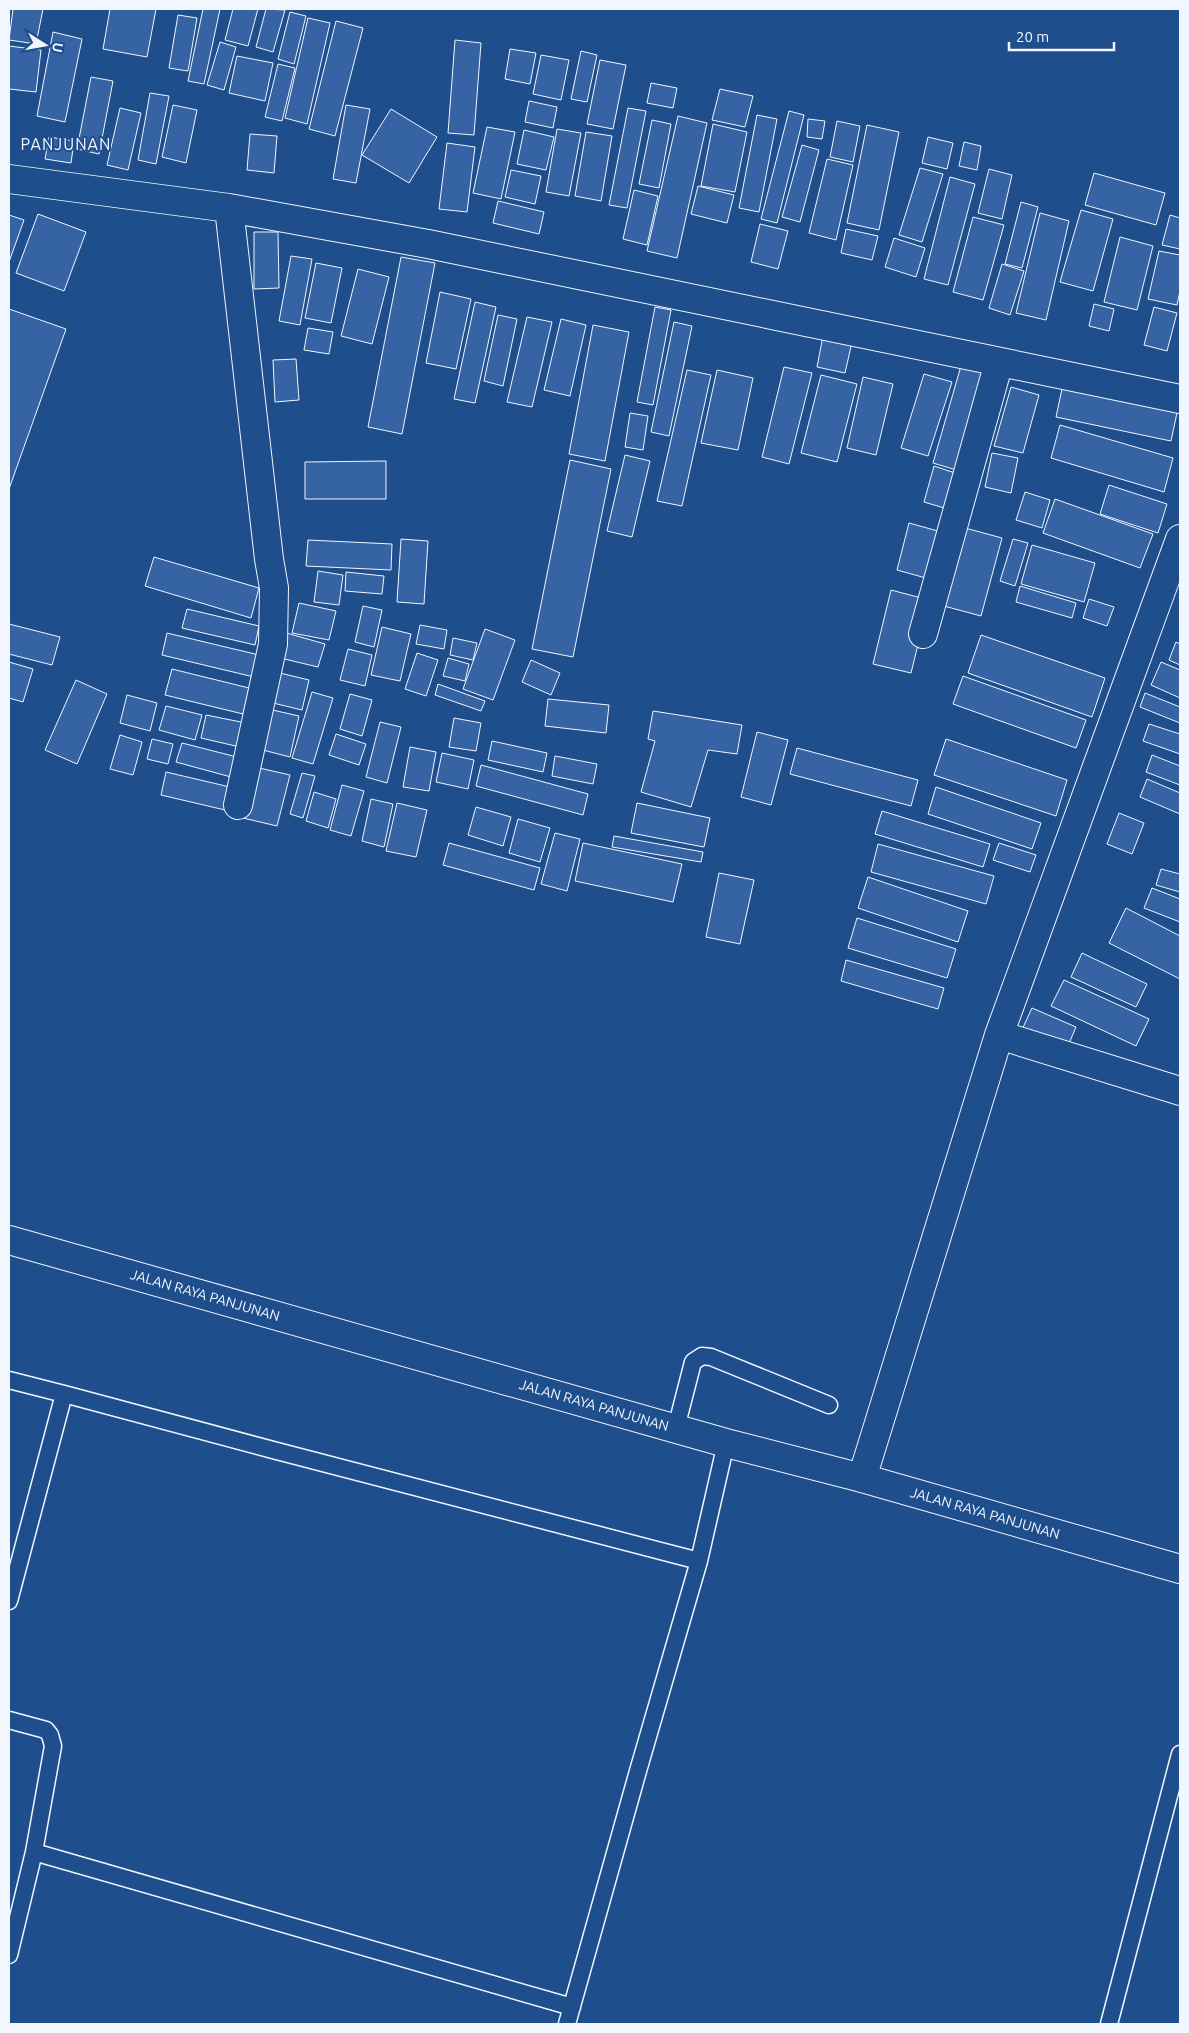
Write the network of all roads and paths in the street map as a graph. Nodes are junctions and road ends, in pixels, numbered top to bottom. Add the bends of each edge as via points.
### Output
1 (9, 179) edge
2 (228, 208) junction
3 (999, 362) junction
4 (1180, 399) edge
5 (1180, 539) edge
6 (923, 634) dead end
7 (238, 805) dead end
8 (999, 1035) junction
9 (1180, 1091) edge
10 (9, 1240) edge
11 (9, 1380) edge
12 (64, 1394) junction
13 (829, 1405) dead end
14 (676, 1428) junction
15 (724, 1452) junction
16 (862, 1478) junction
17 (699, 1561) junction
18 (1180, 1569) edge
19 (9, 1601) edge
20 (9, 1720) edge
21 (1180, 1754) edge
22 (34, 1852) junction
23 (9, 1955) edge
24 (572, 2007) junction
25 (567, 2024) edge
26 (1109, 2024) edge

1 - 2 street
2 - 3 street via 428,244
2 - 7 street via 275,614 273,644
3 - 4 street
3 - 6 street
5 - 8 street
8 - 9 street
8 - 16 street
10 - 14 street, JALAN RAYA PANJUNAN
11 - 12 lane
12 - 17 lane
12 - 19 lane
13 - 14 lane via 702,1356 693,1362
14 - 15 street, JALAN RAYA PANJUNAN
15 - 16 street, JALAN RAYA PANJUNAN
15 - 17 lane
16 - 18 street, JALAN RAYA PANJUNAN
17 - 24 lane
20 - 22 lane via 46,1730 53,1746
21 - 26 lane
22 - 23 lane
22 - 24 lane
24 - 25 lane

